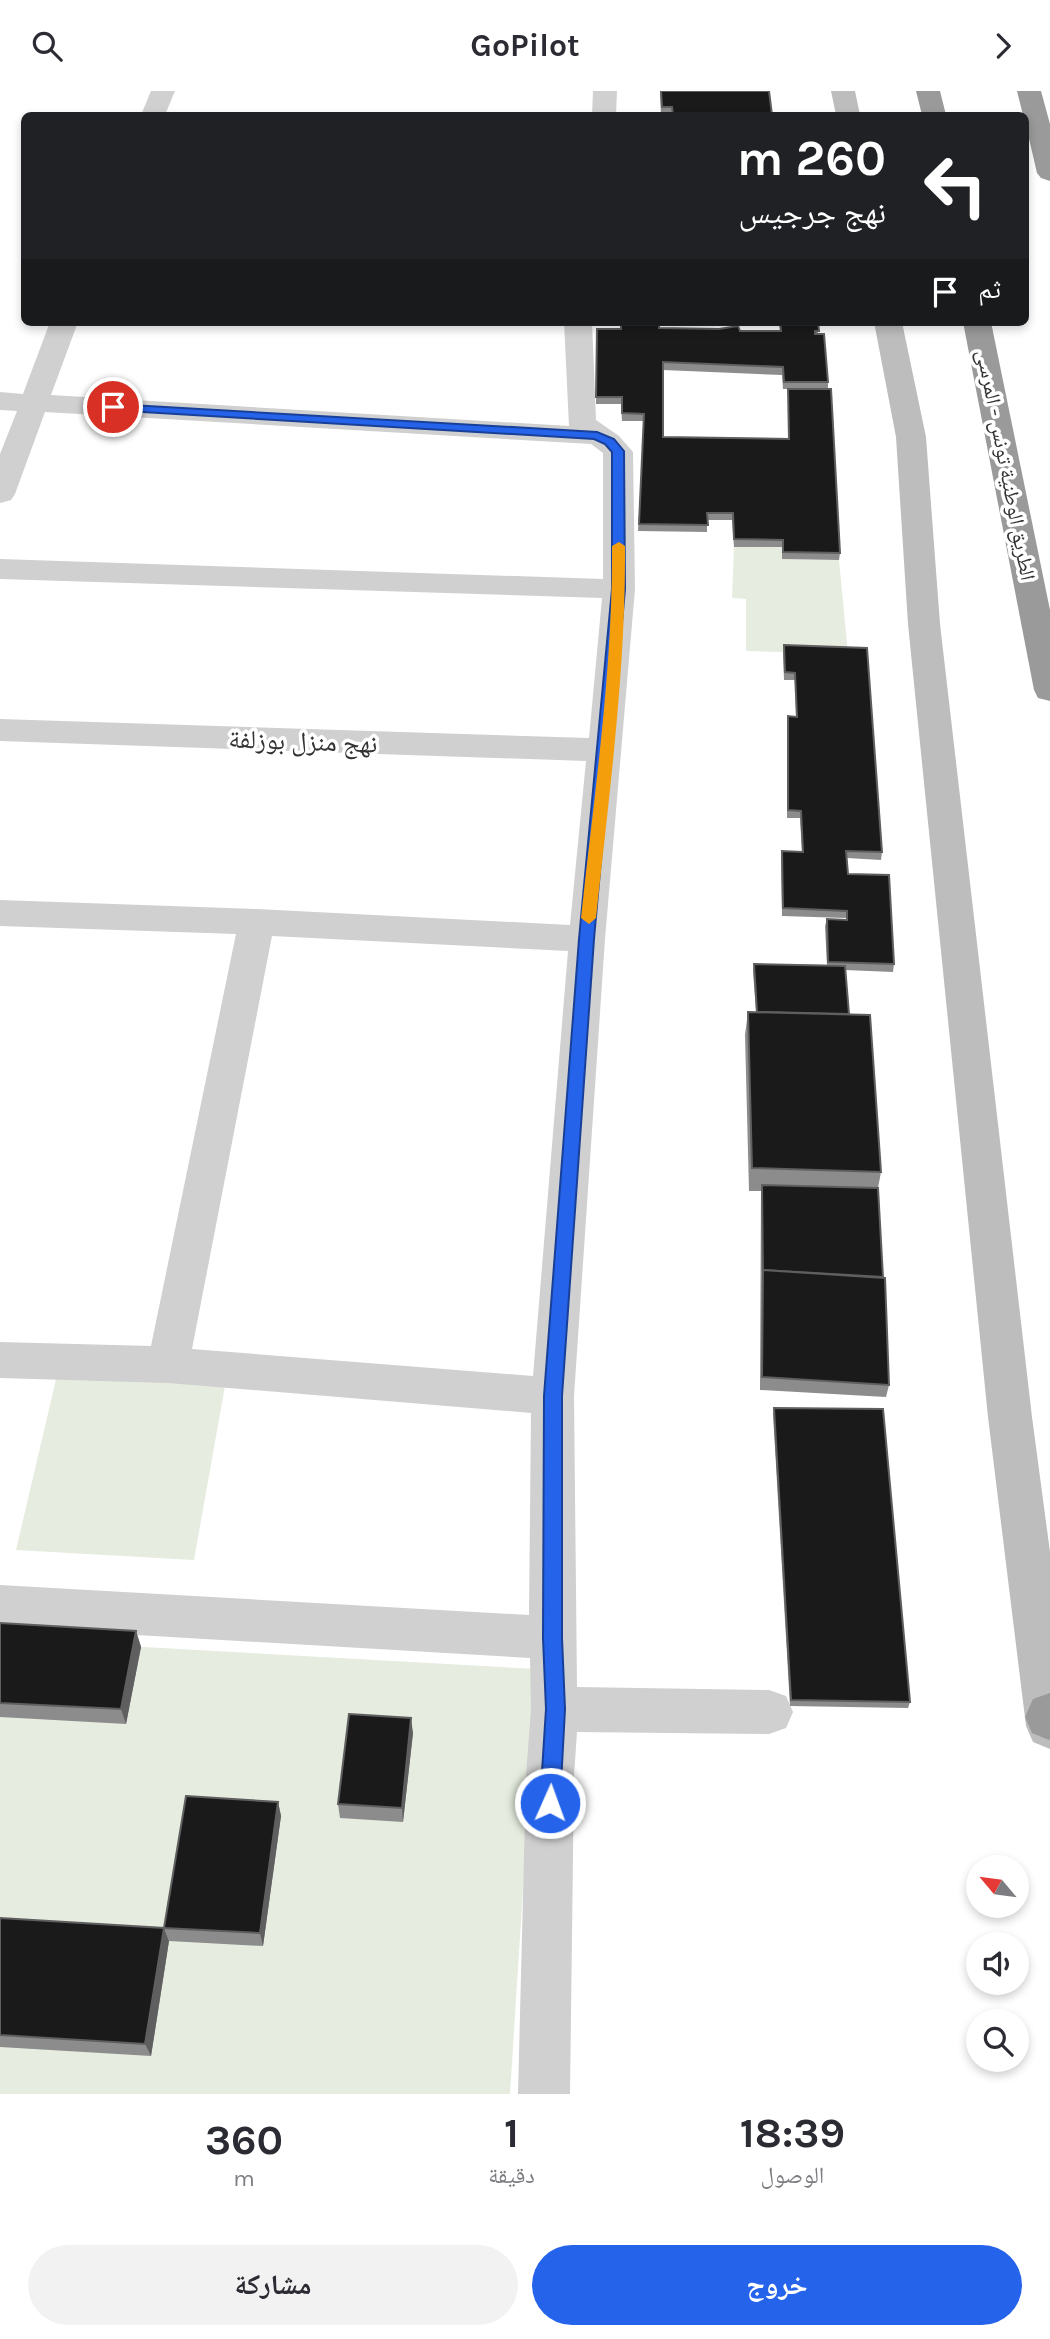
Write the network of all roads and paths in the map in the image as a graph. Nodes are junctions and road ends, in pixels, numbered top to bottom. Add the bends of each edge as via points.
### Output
1 (163, 91) edge
2 (605, 91) edge
3 (843, 91) edge
4 (928, 91) edge
5 (1029, 91) edge
6 (154, 112) edge
7 (604, 112) edge
8 (847, 112) edge
9 (933, 112) edge
10 (1050, 173) edge
11 (62, 326) edge
12 (578, 326) edge
13 (889, 326) edge
14 (979, 326) edge
15 (0, 401) edge
16 (33, 403) junction
17 (607, 444) junction
18 (0, 494) edge
19 (0, 569) edge
20 (619, 589) junction
21 (1050, 690) edge
22 (0, 730) edge
23 (606, 750) junction
24 (0, 913) edge
25 (257, 922) junction
26 (587, 939) junction
27 (0, 1360) edge
28 (168, 1365) junction
29 (553, 1396) junction
30 (0, 1606) edge
31 (552, 1638) junction
32 (555, 1709) junction
33 (769, 1711) dead end
34 (1050, 1719) edge
35 (544, 2094) edge

1 - 6 street
2 - 7 street
3 - 8 street
4 - 9 highway
5 - 10 highway
11 - 16 street
12 - 17 street via 582,423
13 - 34 street via 911,437 927,652 1010,1416
14 - 21 highway, الطريق الوطنية تونس - المرسى
15 - 16 street
16 - 17 street
16 - 18 street
17 - 20 street
19 - 20 street
20 - 23 street
22 - 23 street, نهج منزل بوزلفة
23 - 26 street
24 - 25 street
25 - 26 street
25 - 28 street
26 - 29 street
27 - 28 street
28 - 29 street
29 - 31 street
30 - 31 street
31 - 32 street
32 - 33 street
32 - 35 street

